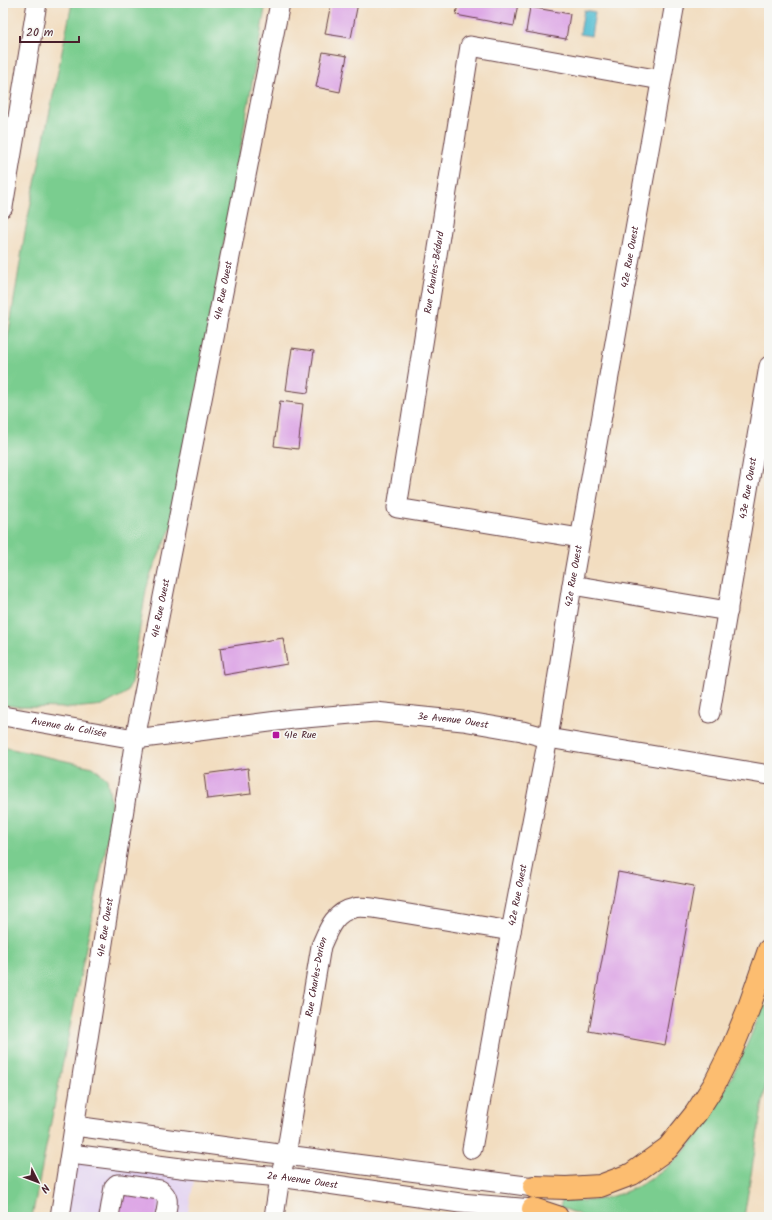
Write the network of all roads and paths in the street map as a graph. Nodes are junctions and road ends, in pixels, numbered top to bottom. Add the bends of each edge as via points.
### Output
1 (38, 3) edge
2 (280, 3) edge
3 (675, 3) edge
4 (661, 80) junction
5 (3, 207) edge
6 (769, 366) edge
7 (580, 538) junction
8 (572, 585) junction
9 (728, 611) junction
10 (710, 713) dead end
11 (3, 716) edge
12 (548, 738) junction
13 (135, 739) junction
14 (769, 775) edge
15 (511, 931) junction
16 (769, 950) edge
17 (75, 1126) junction
18 (472, 1149) dead end
19 (71, 1154) junction
20 (286, 1155) junction
21 (280, 1177) junction
22 (534, 1187) joint
23 (534, 1209) joint
24 (458, 1210) edge
25 (60, 1217) edge
26 (109, 1217) edge
27 (165, 1217) edge
28 (274, 1217) edge
29 (557, 1217) edge

1 - 5 street
2 - 13 street, 41e Rue Ouest
3 - 4 street, 42e Rue Ouest
4 - 7 street, 42e Rue Ouest
4 - 7 street, Rue Charles-Bédard via 470,46 397,508
6 - 9 street, 43e Rue Ouest
7 - 8 street, 42e Rue Ouest
8 - 9 street
8 - 12 street, 42e Rue Ouest
9 - 10 street, 43e Rue Ouest
11 - 13 street, Avenue du Colisée
12 - 13 street, 3e Avenue Ouest via 462,721 375,712 293,719
12 - 14 street, 3e Avenue Ouest
12 - 15 street, 42e Rue Ouest
13 - 17 street, 41e Rue Ouest
15 - 18 street, 42e Rue Ouest
15 - 20 street, Rue Charles-Dorion via 373,908 354,908 338,915 329,926 321,946
16 - 22 highway via 748,1010 714,1085 668,1148 632,1174 600,1186
17 - 19 street, 41e Rue Ouest
17 - 20 street
19 - 21 street, 2e Avenue Ouest via 189,1169
19 - 25 street, 41e Rue Ouest
20 - 21 street, Rue Charles-Dorion
20 - 22 street
21 - 24 street, 2e Avenue Ouest
21 - 28 street, Rue Charles-Dorion
23 - 24 street, 2e Avenue Ouest
23 - 29 highway
26 - 27 street via 114,1188 120,1184 160,1190 167,1198

